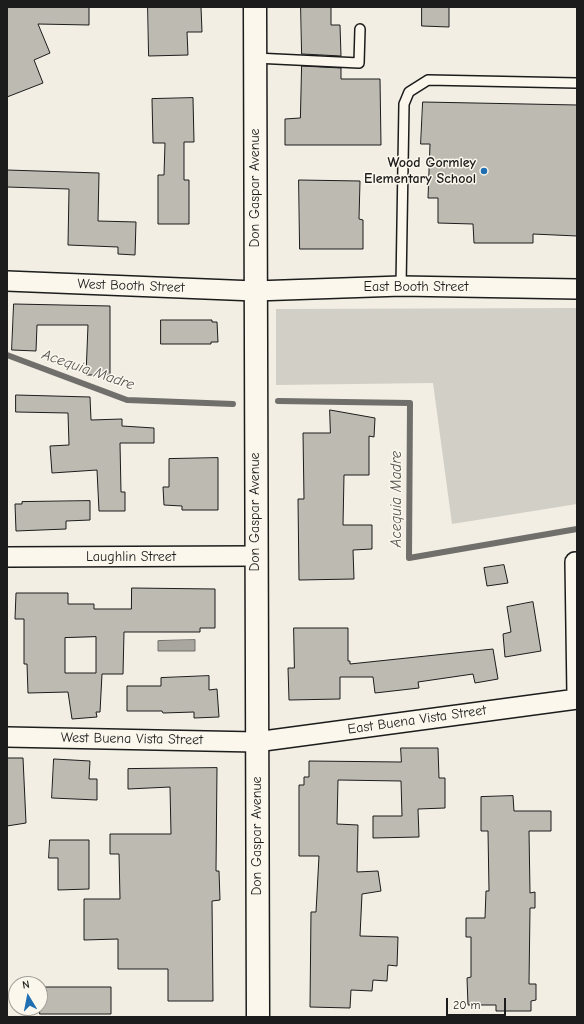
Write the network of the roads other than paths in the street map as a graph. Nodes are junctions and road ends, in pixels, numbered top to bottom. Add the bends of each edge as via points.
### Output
1 (255, 7) edge
2 (360, 29) dead end
3 (255, 58) junction
4 (577, 83) edge
5 (7, 282) edge
6 (401, 286) junction
7 (577, 289) edge
8 (255, 291) junction
9 (256, 556) junction
10 (7, 557) edge
11 (575, 562) dead end
12 (577, 695) edge
13 (577, 699) edge
14 (7, 737) edge
15 (256, 742) junction
16 (258, 1017) edge

1 - 3 street, Don Gaspar Avenue
2 - 3 lane via 359,63
3 - 8 street, Don Gaspar Avenue
4 - 6 lane via 428,80 409,92 404,104
5 - 8 street, West Booth Street
6 - 7 street, East Booth Street
6 - 8 street, East Booth Street
8 - 9 street, Don Gaspar Avenue
9 - 10 street, Laughlin Street
9 - 15 street, Don Gaspar Avenue
11 - 12 street
13 - 15 street, East Buena Vista Street
14 - 15 street, West Buena Vista Street
15 - 16 street, Don Gaspar Avenue

